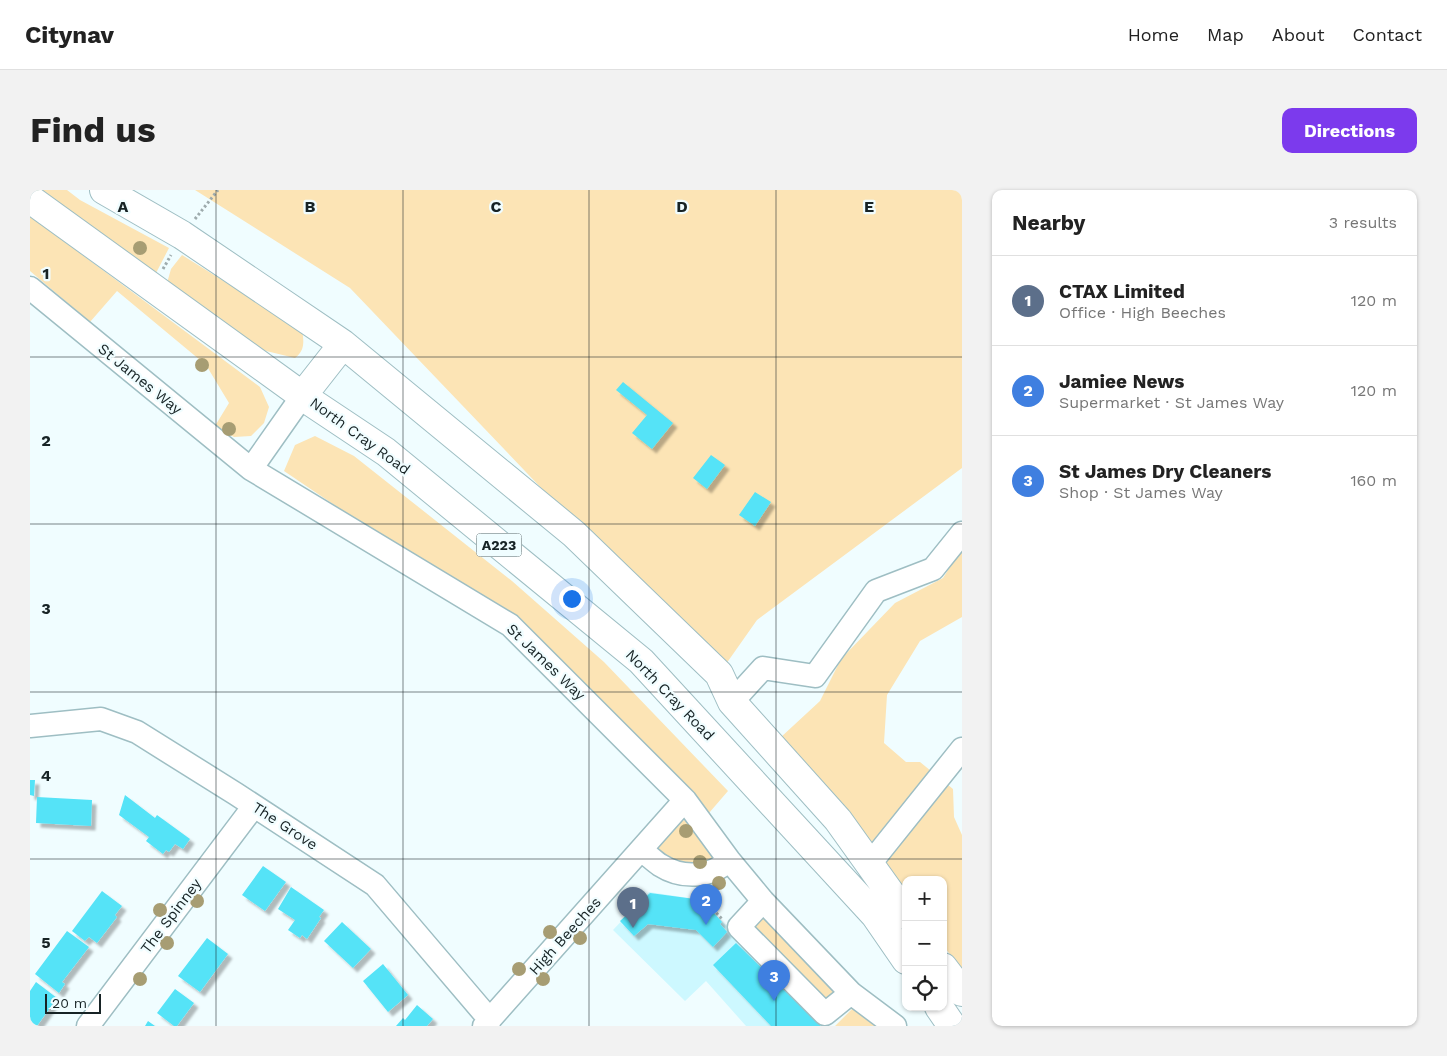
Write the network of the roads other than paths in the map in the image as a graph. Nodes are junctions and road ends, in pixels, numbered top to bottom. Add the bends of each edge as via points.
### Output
1 (104, 190) edge
2 (30, 199) edge
3 (30, 288) edge
4 (343, 344) junction
5 (303, 395) junction
6 (251, 469) junction
7 (962, 533) edge
8 (732, 702) junction
9 (30, 726) edge
10 (962, 749) edge
11 (685, 800) junction
12 (254, 806) junction
13 (641, 850) junction
14 (729, 860) junction
15 (869, 865) junction
16 (763, 901) junction
17 (902, 910) edge
18 (902, 954) edge
19 (947, 972) edge
20 (962, 992) edge
21 (851, 994) junction
22 (942, 1011) edge
23 (487, 1023) edge
24 (88, 1026) edge
25 (895, 1026) edge
26 (952, 1026) edge

1 - 4 main road via 182,235
2 - 5 main road, North Cray Road / A223
3 - 6 street, St James Way
4 - 5 main road, North Cray Road
4 - 8 main road via 574,534 719,674
5 - 6 street
5 - 18 main road, North Cray Road / A223 via 386,452 641,661 875,915
6 - 11 street, St James Way via 510,625
7 - 8 street via 933,569 876,591 816,676 763,668
8 - 15 main road via 838,820
9 - 12 street, The Grove via 101,719 137,732
10 - 15 street
11 - 13 street, High Beeches
11 - 14 street, St James Way
12 - 23 street, The Grove via 375,885
12 - 24 street, The Spinney
13 - 14 street via 661,866 680,874 700,875 721,868
13 - 23 street, High Beeches
14 - 16 street, St James Way
15 - 17 main road
16 - 21 street, St James Way
16 - 21 street via 738,927 825,1014
19 - 20 main road
21 - 25 street, St James Way
22 - 26 main road

